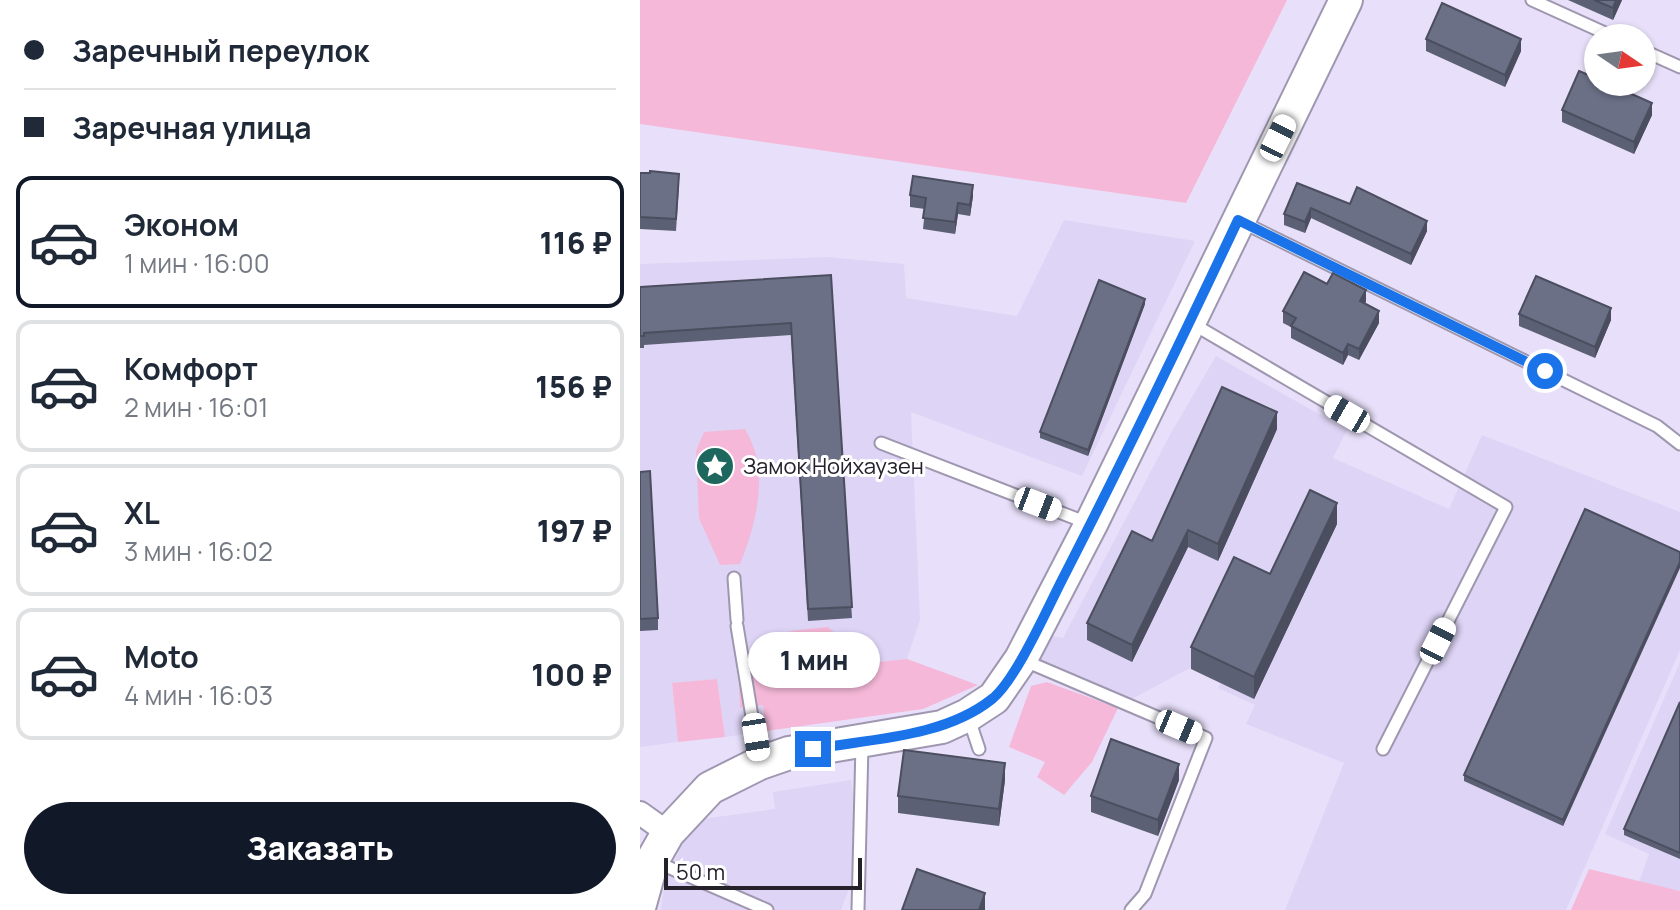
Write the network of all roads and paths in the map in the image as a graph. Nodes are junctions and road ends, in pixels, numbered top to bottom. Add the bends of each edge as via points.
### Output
1 (1346, 0) edge
2 (1532, 0) edge
3 (1585, 24) edge
4 (1656, 56) edge
5 (1680, 67) edge
6 (1238, 220) junction
7 (1189, 322) junction
8 (881, 443) dead end
9 (1680, 444) edge
10 (1091, 524) junction
11 (734, 578) dead end
12 (1021, 659) junction
13 (968, 715) junction
14 (862, 740) junction
15 (979, 749) dead end
16 (1383, 749) dead end
17 (760, 763) junction
18 (640, 813) edge
19 (660, 847) junction
20 (640, 904) edge
21 (767, 910) edge
22 (858, 910) edge
23 (1131, 910) edge

1 - 6 main road
2 - 3 lane
4 - 5 lane
6 - 7 main road
6 - 9 lane via 1657,426
7 - 10 main road
7 - 16 lane via 1506,507
8 - 10 lane
10 - 12 main road
11 - 17 lane
12 - 13 main road via 994,698
12 - 23 lane via 1206,738 1145,894
13 - 14 main road via 942,727
13 - 15 lane
14 - 17 main road
14 - 22 lane
17 - 19 main road via 710,788
18 - 19 street
19 - 20 main road
19 - 21 lane

